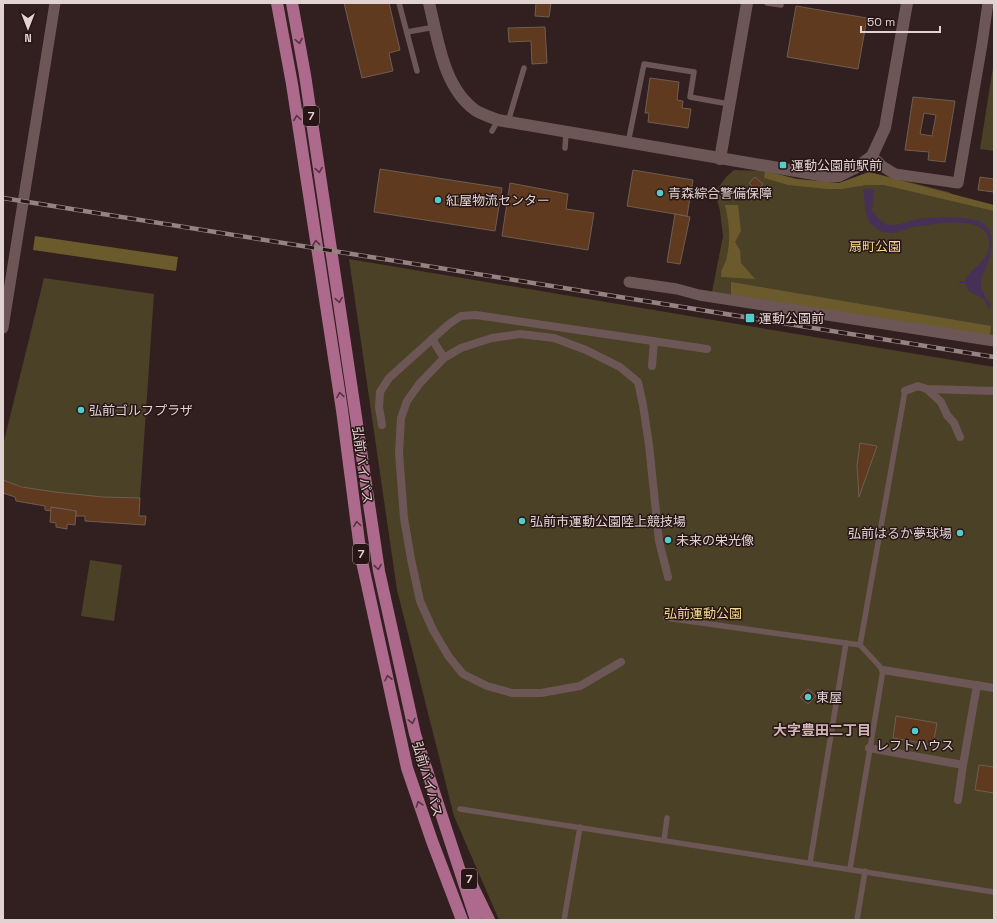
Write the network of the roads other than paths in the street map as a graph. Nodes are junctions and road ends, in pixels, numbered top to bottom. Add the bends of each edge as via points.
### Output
1 (55, 3) edge
2 (277, 3) edge
3 (292, 3) edge
4 (399, 3) edge
5 (429, 3) edge
6 (747, 3) edge
7 (767, 3) edge
8 (908, 3) edge
9 (988, 3) edge
10 (781, 5) dead end
11 (435, 27) junction
12 (407, 32) junction
13 (524, 68) dead end
14 (417, 71) dead end
15 (730, 104) junction
16 (503, 121) junction
17 (492, 131) dead end
18 (566, 133) junction
19 (628, 143) junction
20 (565, 148) dead end
21 (872, 156) junction
22 (720, 159) junction
23 (629, 282) dead end
24 (3, 328) edge
25 (432, 339) junction
26 (654, 341) junction
27 (994, 341) edge
28 (707, 349) dead end
29 (444, 358) junction
30 (652, 366) dead end
31 (927, 389) junction
32 (905, 391) joint
33 (994, 391) edge
34 (382, 425) dead end
35 (960, 436) dead end
36 (668, 577) dead end
37 (666, 618) dead end
38 (846, 643) junction
39 (860, 645) junction
40 (621, 662) dead end
41 (883, 670) junction
42 (977, 685) junction
43 (994, 688) edge
44 (869, 748) junction
45 (963, 765) junction
46 (958, 800) dead end
47 (460, 809) dead end
48 (667, 818) dead end
49 (580, 827) junction
50 (449, 839) junction
51 (664, 840) junction
52 (432, 842) junction
53 (810, 863) junction
54 (850, 869) junction
55 (864, 872) junction
56 (994, 892) edge
57 (453, 920) edge
58 (462, 920) edge
59 (476, 920) edge
60 (489, 920) edge
61 (564, 920) edge
62 (857, 920) edge

1 - 24 street
52 -> 2 highway, 弘前バイパス / 7 via 407,768 361,557 342,410 292,84
3 -> 50 highway, 弘前バイパス / 7 via 379,571 415,734
4 - 12 lane
5 - 11 street
6 - 15 street
7 - 10 lane
8 - 21 street via 885,128
9 - 21 street via 958,183 895,174
11 - 12 lane
11 - 16 street via 448,76 458,93 475,110
12 - 14 lane
13 - 16 lane
15 - 19 lane via 690,97 694,72 644,64
15 - 22 street
16 - 17 lane
16 - 18 street
18 - 19 street
18 - 20 lane
19 - 22 street
21 - 22 street via 839,176
23 - 27 street
25 - 26 street via 461,316 476,315
25 - 29 street
25 - 34 street via 389,378 380,392
26 - 28 street
26 - 30 street
29 - 36 street via 461,348 492,338 520,334 554,338 620,367 638,382 649,445 659,541
29 - 40 street via 407,401 400,425 404,518 410,559 420,601 433,630 449,657 464,674 487,686 512,693 540,694 580,686
31 - 32 street via 918,386
31 - 33 street
31 - 35 street via 941,402
32 - 39 lane
37 - 38 lane
38 - 39 lane
38 - 53 lane
39 - 41 lane
41 - 42 street
41 - 44 lane
42 - 43 street
42 - 45 street
44 - 45 street
44 - 54 lane
45 - 46 street
47 - 49 lane
48 - 51 lane
49 - 51 lane
49 - 61 lane
50 - 59 highway, 弘前バイパス / 7
50 - 60 highway, 7
51 - 53 lane
52 - 57 highway, 7
52 - 58 highway, 弘前バイパス / 7
53 - 54 lane
54 - 55 lane
55 - 56 lane
55 - 62 lane

